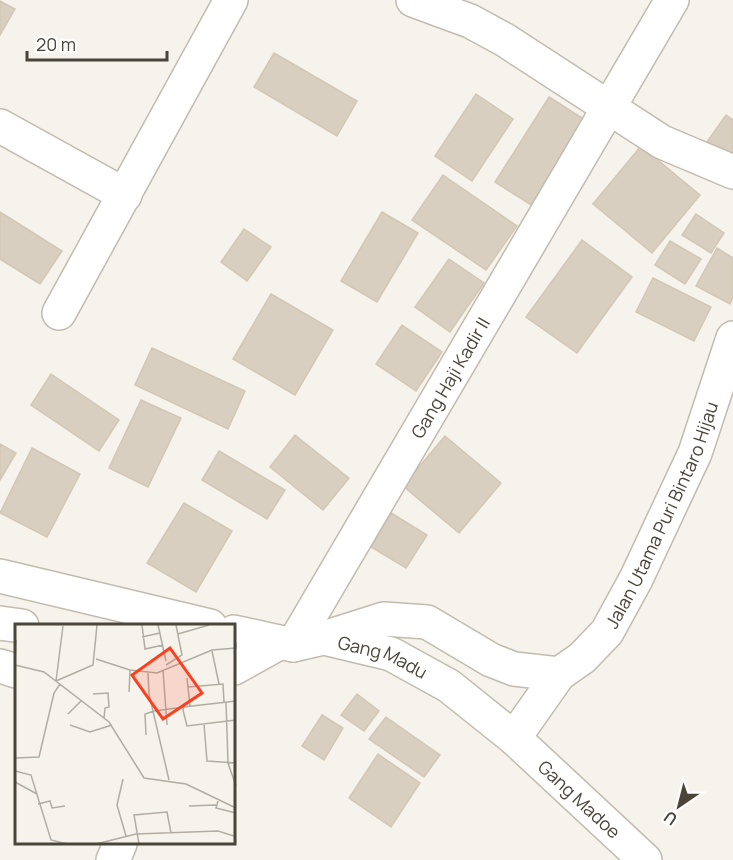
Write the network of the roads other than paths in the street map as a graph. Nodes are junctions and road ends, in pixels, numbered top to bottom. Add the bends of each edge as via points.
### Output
1 (231, 0) edge
2 (413, 0) edge
3 (672, 0) edge
4 (609, 109) junction
5 (0, 126) edge
6 (733, 172) edge
7 (125, 195) junction
8 (59, 313) dead end
9 (733, 338) edge
10 (0, 576) edge
11 (0, 623) edge
12 (202, 624) edge
13 (15, 625) edge
14 (236, 632) edge
15 (324, 638) junction
16 (286, 644) junction
17 (0, 666) edge
18 (236, 667) edge
19 (15, 671) edge
20 (560, 674) junction
21 (514, 738) junction
22 (119, 845) edge
23 (113, 860) edge
24 (645, 860) edge

1 - 7 street
2 - 4 street via 470,21 505,40
3 - 4 street, Gang Haji Kadir II
4 - 6 street via 662,142
4 - 16 street, Gang Haji Kadir II
5 - 7 street
7 - 8 street
9 - 20 street, Jalan Utama Puri Bintaro Hijau via 695,453 636,579 607,632
10 - 12 street
11 - 13 street
14 - 16 street, Gang Madu
15 - 16 street, Gang Madu
15 - 20 street via 384,619 427,622 491,660 514,669
15 - 21 street, Gang Madu via 392,654 449,686
16 - 18 street
17 - 19 street
20 - 21 street, Jalan Utama Puri Bintaro Hijau
21 - 24 street, Gang Madoe
22 - 23 street

